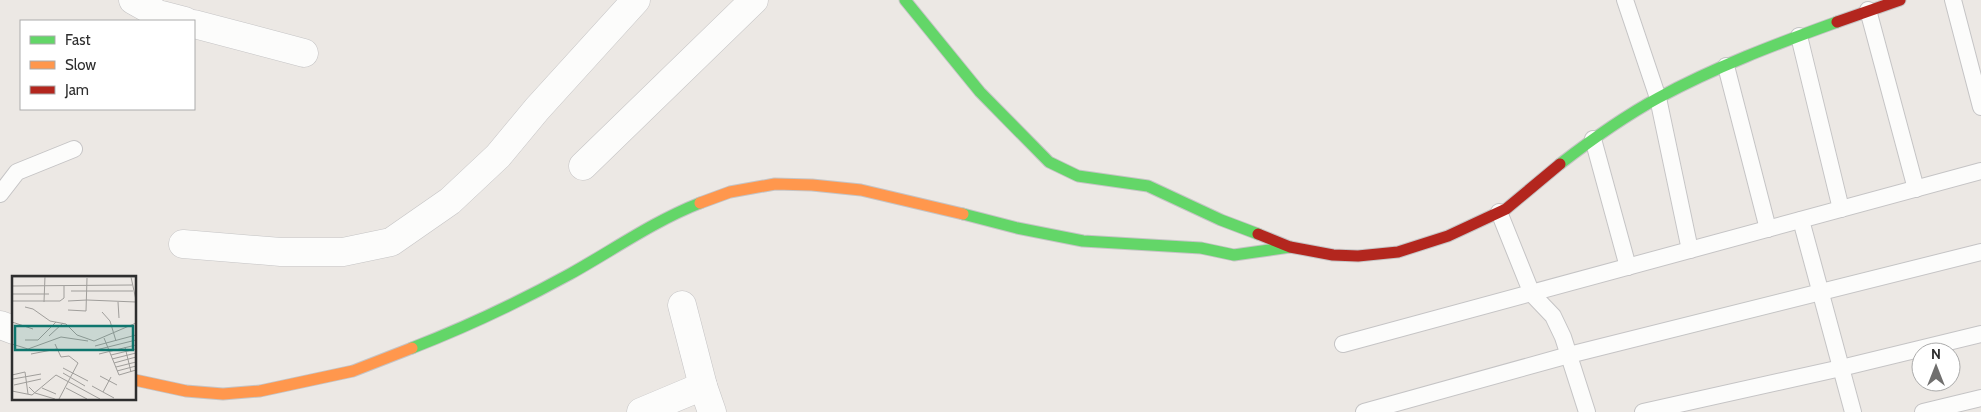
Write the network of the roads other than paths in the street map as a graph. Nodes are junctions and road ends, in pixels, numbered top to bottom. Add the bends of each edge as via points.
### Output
1 (133, 0) edge
2 (636, 0) edge
3 (754, 0) edge
4 (905, 0) edge
5 (1625, 0) edge
6 (1900, 0) edge
7 (1953, 0) edge
8 (1877, 5) edge
9 (181, 20) edge
10 (195, 24) edge
11 (1799, 36) junction
12 (304, 53) dead end
13 (1726, 66) junction
14 (1658, 98) junction
15 (1981, 107) edge
16 (1593, 139) junction
17 (74, 149) dead end
18 (583, 166) dead end
19 (1981, 171) edge
20 (1916, 189) junction
21 (0, 194) edge
22 (1841, 209) junction
23 (1499, 212) junction
24 (1801, 220) junction
25 (1768, 229) junction
26 (183, 244) dead end
27 (1290, 247) junction
28 (1690, 250) junction
29 (1981, 252) edge
30 (1628, 267) junction
31 (1820, 292) junction
32 (1532, 294) junction
33 (682, 306) dead end
34 (0, 325) edge
35 (12, 329) edge
36 (1981, 334) edge
37 (1343, 344) dead end
38 (1569, 355) junction
39 (1840, 368) junction
40 (136, 380) edge
41 (703, 386) junction
42 (1981, 398) edge
43 (641, 412) edge
44 (712, 412) edge
45 (1364, 412) edge
46 (1587, 412) edge
47 (1643, 412) edge
48 (1852, 412) edge
49 (1923, 412) edge

1 - 9 street via 158,14
2 - 26 street via 498,156 450,201 391,242 343,252 281,252
3 - 18 street
4 - 27 street via 980,92 1049,162 1078,176 1148,186
5 - 14 lane
6 - 8 street
7 - 15 lane
8 - 11 street
8 - 20 lane
10 - 12 street
11 - 13 street
11 - 22 lane
13 - 14 street
13 - 25 lane
14 - 16 street
14 - 28 lane
16 - 23 street
16 - 30 lane
17 - 21 lane via 17,172
19 - 20 lane
20 - 22 lane
22 - 24 lane
23 - 27 street via 1448,236 1398,252 1341,256
23 - 32 lane
24 - 25 lane
24 - 31 lane
25 - 28 lane
27 - 40 street via 1234,255 1201,248 1083,240 1017,228 921,202 861,190 775,184 730,192 680,211 467,328 353,371 260,391 223,394 186,391
28 - 30 lane
29 - 31 lane
30 - 32 lane
31 - 38 lane
31 - 39 lane
32 - 37 lane
32 - 38 lane via 1553,316
33 - 41 street
34 - 35 street
36 - 39 lane
38 - 45 lane
38 - 46 lane
39 - 47 lane
39 - 48 lane
41 - 43 street
41 - 44 street
42 - 49 lane

